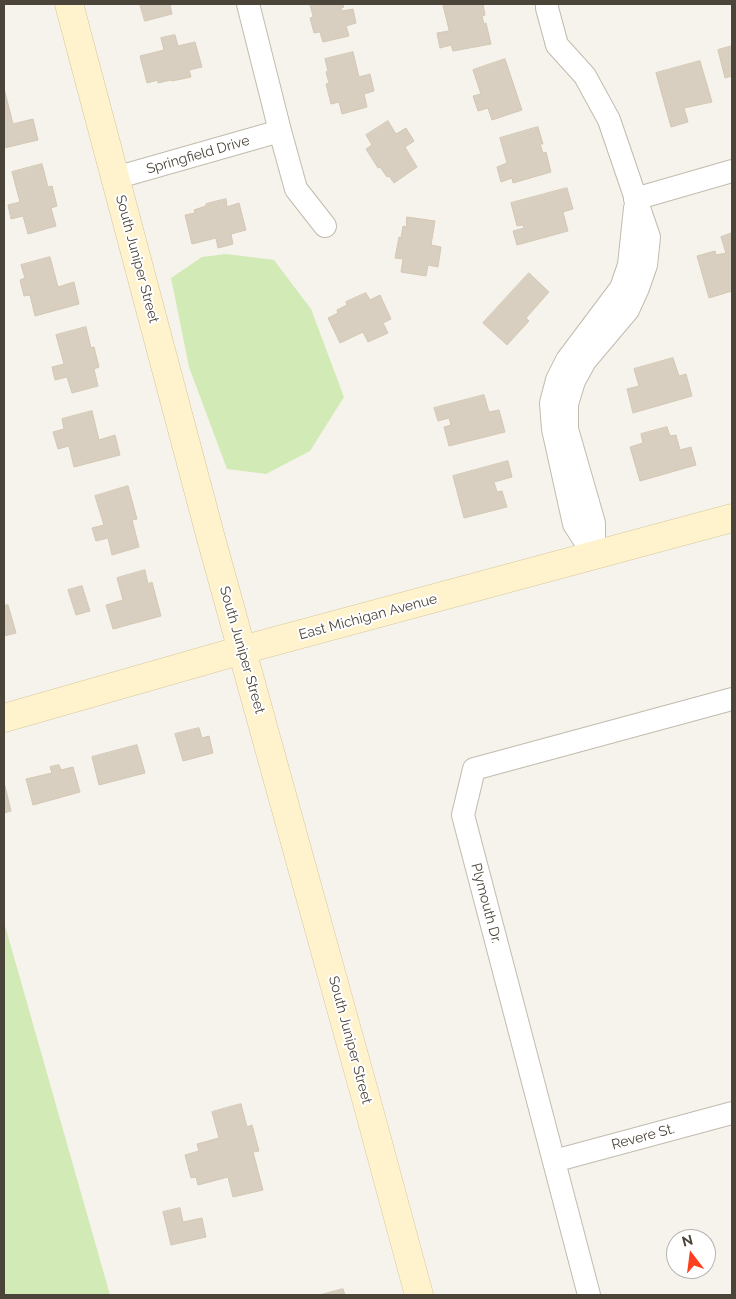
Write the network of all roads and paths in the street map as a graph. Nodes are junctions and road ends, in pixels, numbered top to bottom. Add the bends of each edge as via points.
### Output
1 (69, 4) edge
2 (248, 4) edge
3 (548, 4) edge
4 (280, 131) junction
5 (732, 171) edge
6 (115, 178) junction
7 (635, 199) junction
8 (325, 226) dead end
9 (732, 518) edge
10 (594, 555) junction
11 (242, 650) junction
12 (732, 699) edge
13 (4, 718) edge
14 (732, 1113) edge
15 (554, 1161) junction
16 (419, 1295) edge
17 (589, 1295) edge

1 - 6 street, South Juniper Street
2 - 4 street
3 - 7 street via 557,45 585,76 609,120
4 - 6 street, Springfield Drive
4 - 8 street via 296,189
5 - 7 street
6 - 11 street, South Juniper Street
7 - 10 street via 649,237 646,265 623,316 574,381 567,404 567,429 594,523
9 - 10 street, East Michigan Avenue
10 - 11 street, East Michigan Avenue
11 - 13 street, East Michigan Avenue
11 - 16 street, South Juniper Street
12 - 15 street, Plymouth Dr. via 474,769 463,815
14 - 15 street, Revere St.
15 - 17 street, Plymouth Dr.

